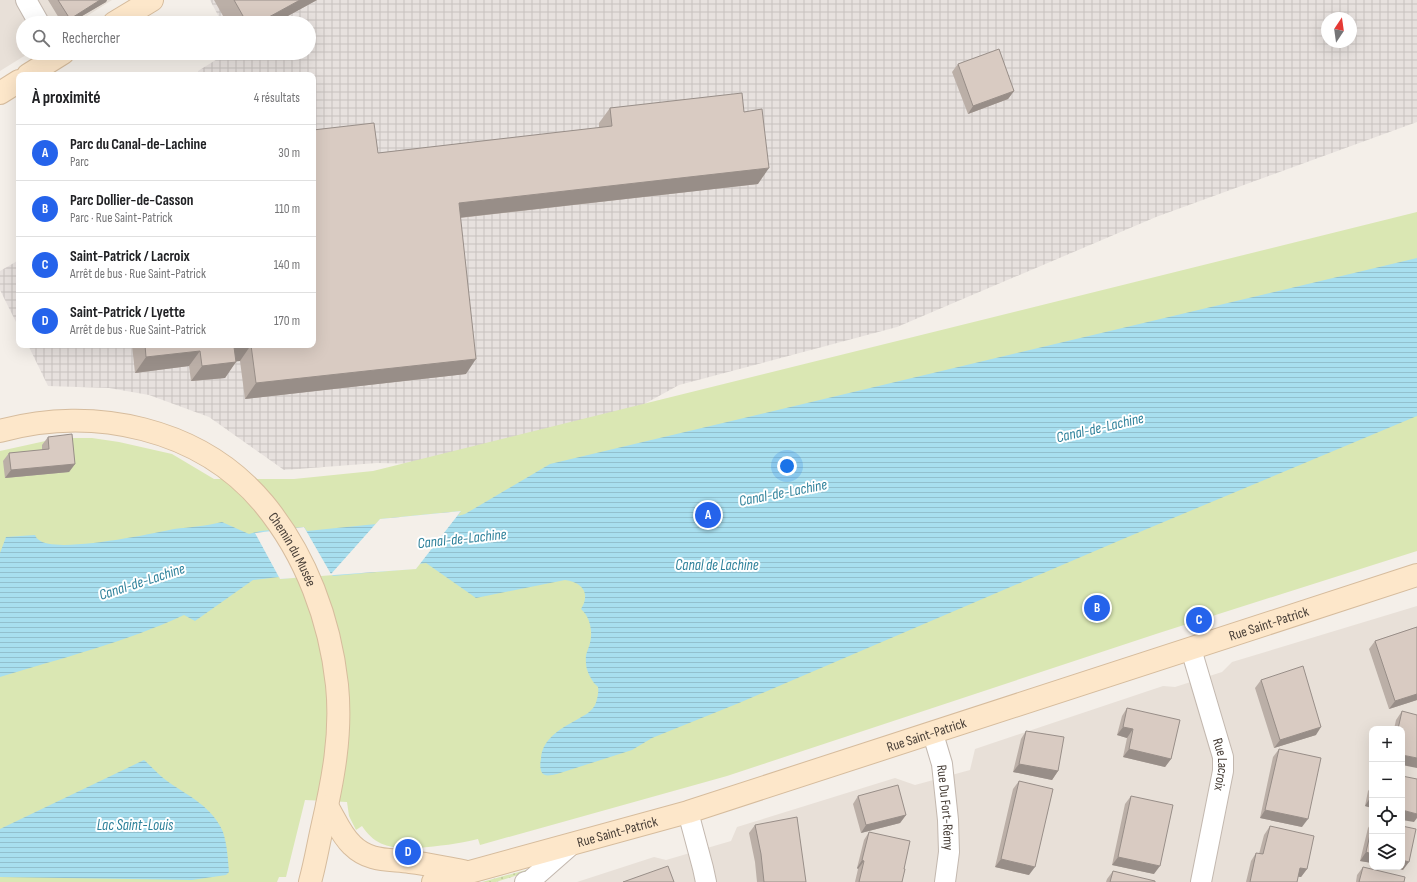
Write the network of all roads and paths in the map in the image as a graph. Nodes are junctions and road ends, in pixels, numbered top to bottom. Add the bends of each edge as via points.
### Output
1 (26, 0) edge
2 (152, 0) edge
3 (35, 16) edge
4 (126, 16) edge
5 (51, 60) edge
6 (33, 72) edge
7 (16, 83) edge
8 (0, 93) edge
9 (0, 431) edge
10 (1417, 575) edge
11 (1191, 649) junction
12 (933, 734) junction
13 (327, 806) junction
14 (688, 812) junction
15 (571, 845) junction
16 (470, 873) junction
17 (310, 882) edge
18 (433, 882) edge
19 (525, 882) edge
20 (706, 882) edge
21 (945, 882) edge
22 (1201, 882) edge

1 - 3 street
2 - 4 main road
5 - 6 main road
7 - 8 main road
9 - 13 main road, Chemin du Musée via 40,422 72,420 135,426 179,441 207,456 233,474 263,503 292,543 308,576 326,627 337,684 338,717 338,742
10 - 11 main road, Rue Saint-Patrick
11 - 12 main road, Rue Saint-Patrick
11 - 22 street, Rue Lacroix via 1223,757 1223,771
12 - 14 main road, Rue Saint-Patrick
12 - 21 street, Rue Du Fort-Rémy via 942,764 948,820 949,852
13 - 16 main road via 351,844 374,859 410,862
13 - 17 main road, Chemin du Musée
14 - 15 main road, Rue Saint-Patrick
14 - 20 street
15 - 16 main road, Rue Saint-Patrick
15 - 19 street
16 - 18 main road, Rue Saint-Patrick

